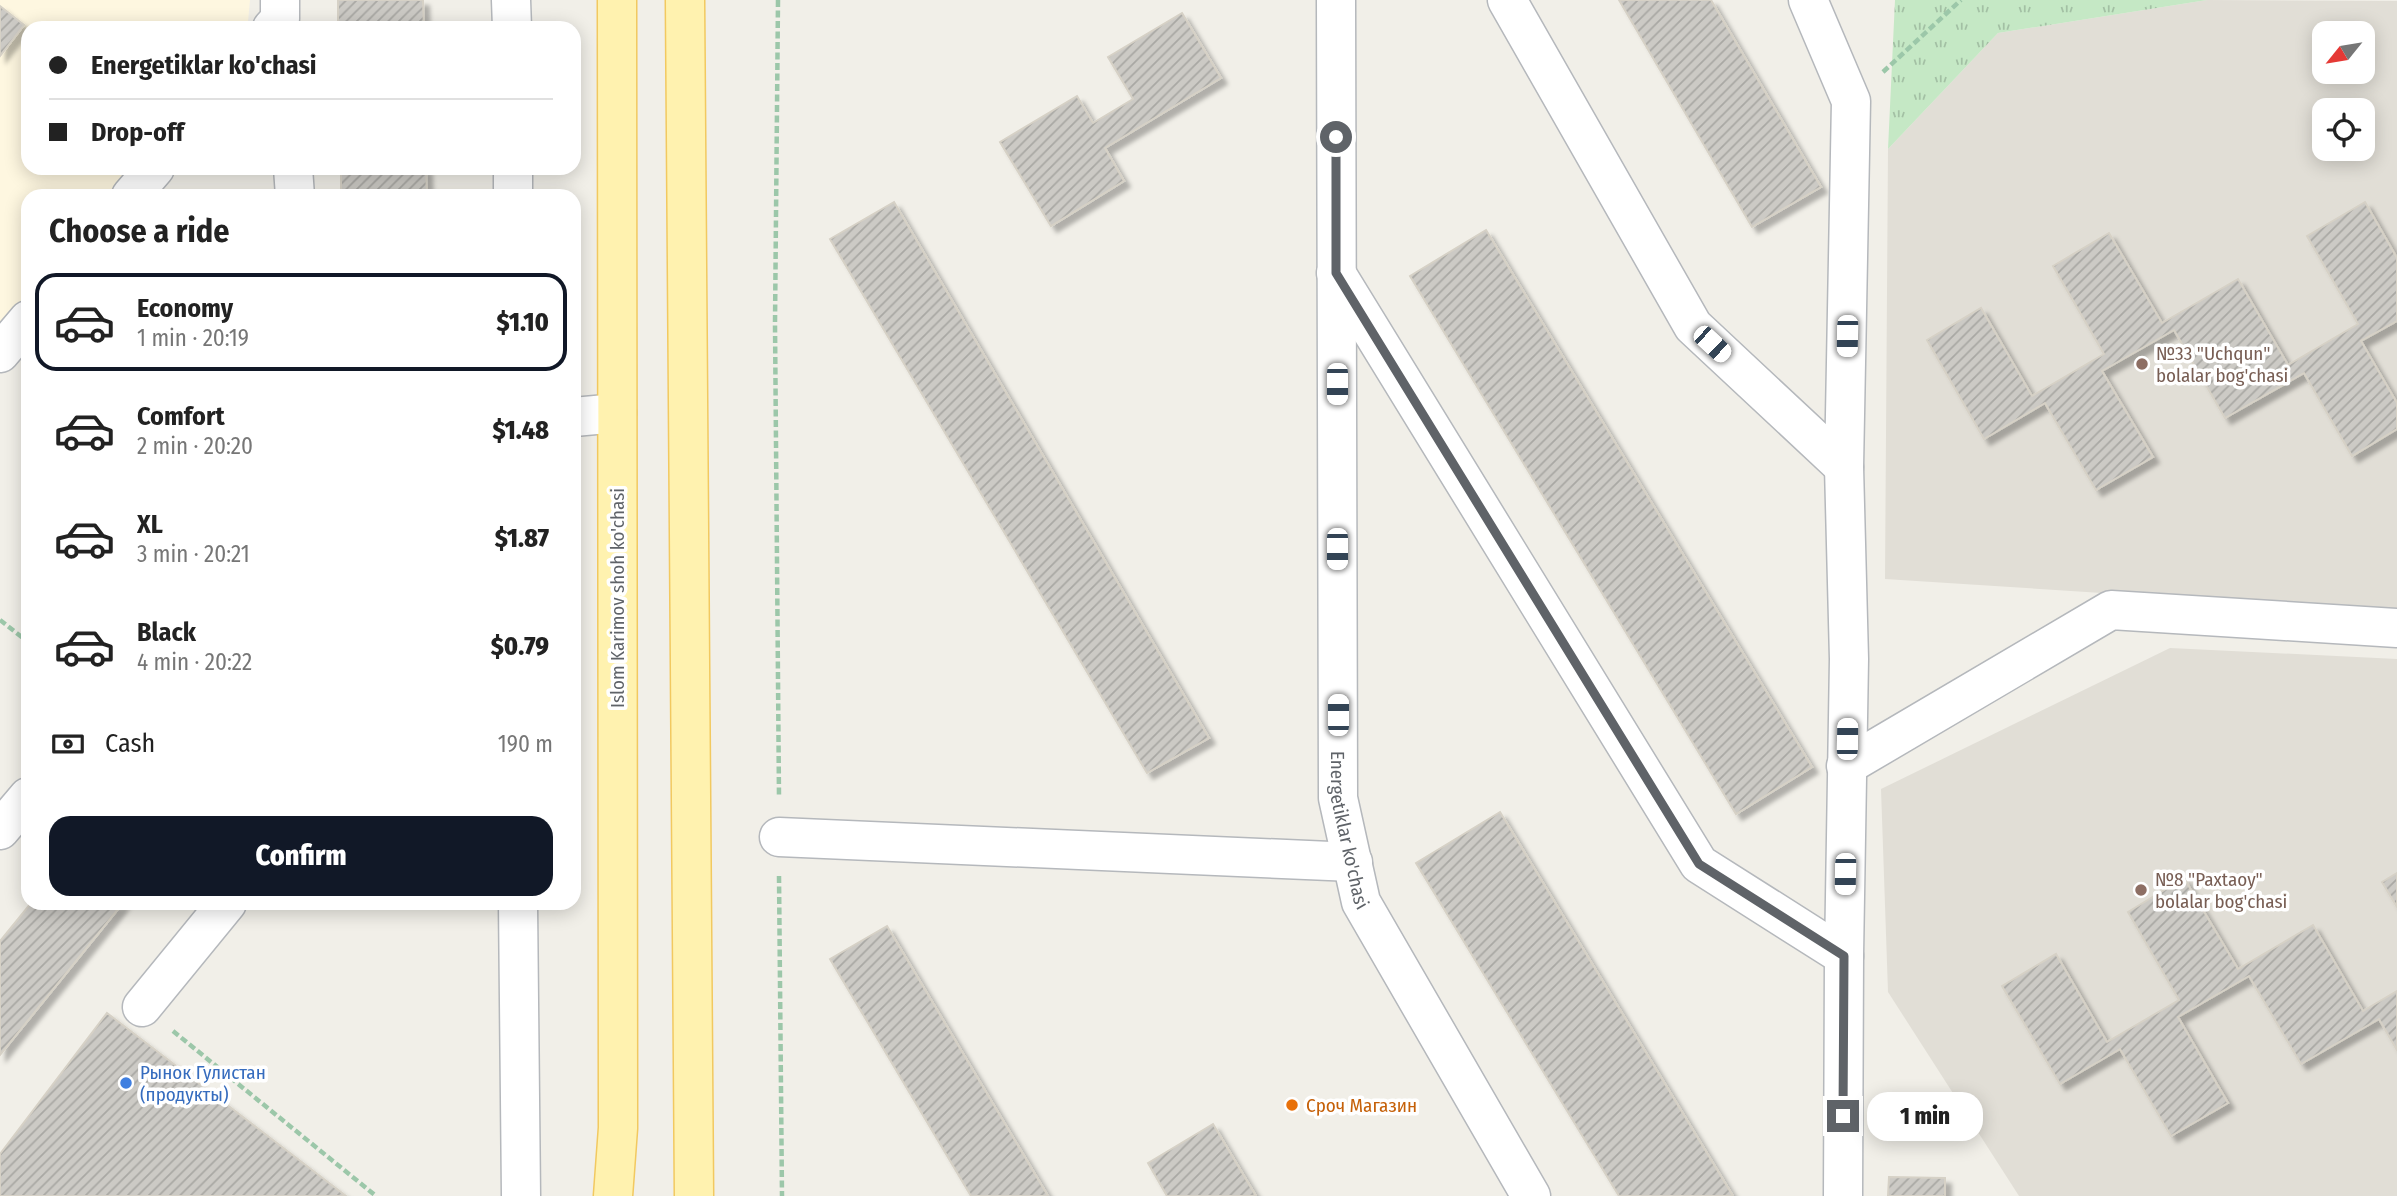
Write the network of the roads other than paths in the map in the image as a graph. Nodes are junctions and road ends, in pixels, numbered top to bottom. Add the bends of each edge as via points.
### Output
1 (511, 0) edge
2 (617, 0) edge
3 (685, 0) edge
4 (1336, 0) edge
5 (1507, 0) edge
6 (1808, 0) edge
7 (512, 21) edge
8 (149, 175) edge
9 (137, 189) edge
10 (1336, 273) junction
11 (21, 328) edge
12 (0, 353) edge
13 (617, 413) junction
14 (581, 416) edge
15 (1844, 467) junction
16 (2397, 628) edge
17 (1846, 766) junction
18 (21, 805) edge
19 (0, 830) edge
20 (779, 837) road end
21 (1353, 862) junction
22 (221, 910) edge
23 (518, 910) edge
24 (1844, 956) junction
25 (142, 1007) road end
26 (521, 1196) edge
27 (613, 1196) edge
28 (694, 1196) edge
29 (1531, 1196) edge
30 (1843, 1196) edge

1 - 7 street
2 - 13 main road, Islom Karimov shoh ko'chasi
3 - 28 main road
4 - 10 street, Energetiklar ko'chasi
5 - 15 street via 1693,326
6 - 15 street via 1851,101
8 - 9 street
10 - 21 street, Energetiklar ko'chasi via 1338,798
10 - 24 street via 1699,864
11 - 12 street
13 - 14 street
13 - 27 main road, Islom Karimov shoh ko'chasi via 618,1128
15 - 17 street via 1849,659
16 - 17 street via 2111,610
17 - 24 street
18 - 19 street
20 - 21 street
21 - 29 street, Energetiklar ko'chasi via 1362,902
22 - 25 street
23 - 26 street
24 - 30 street

